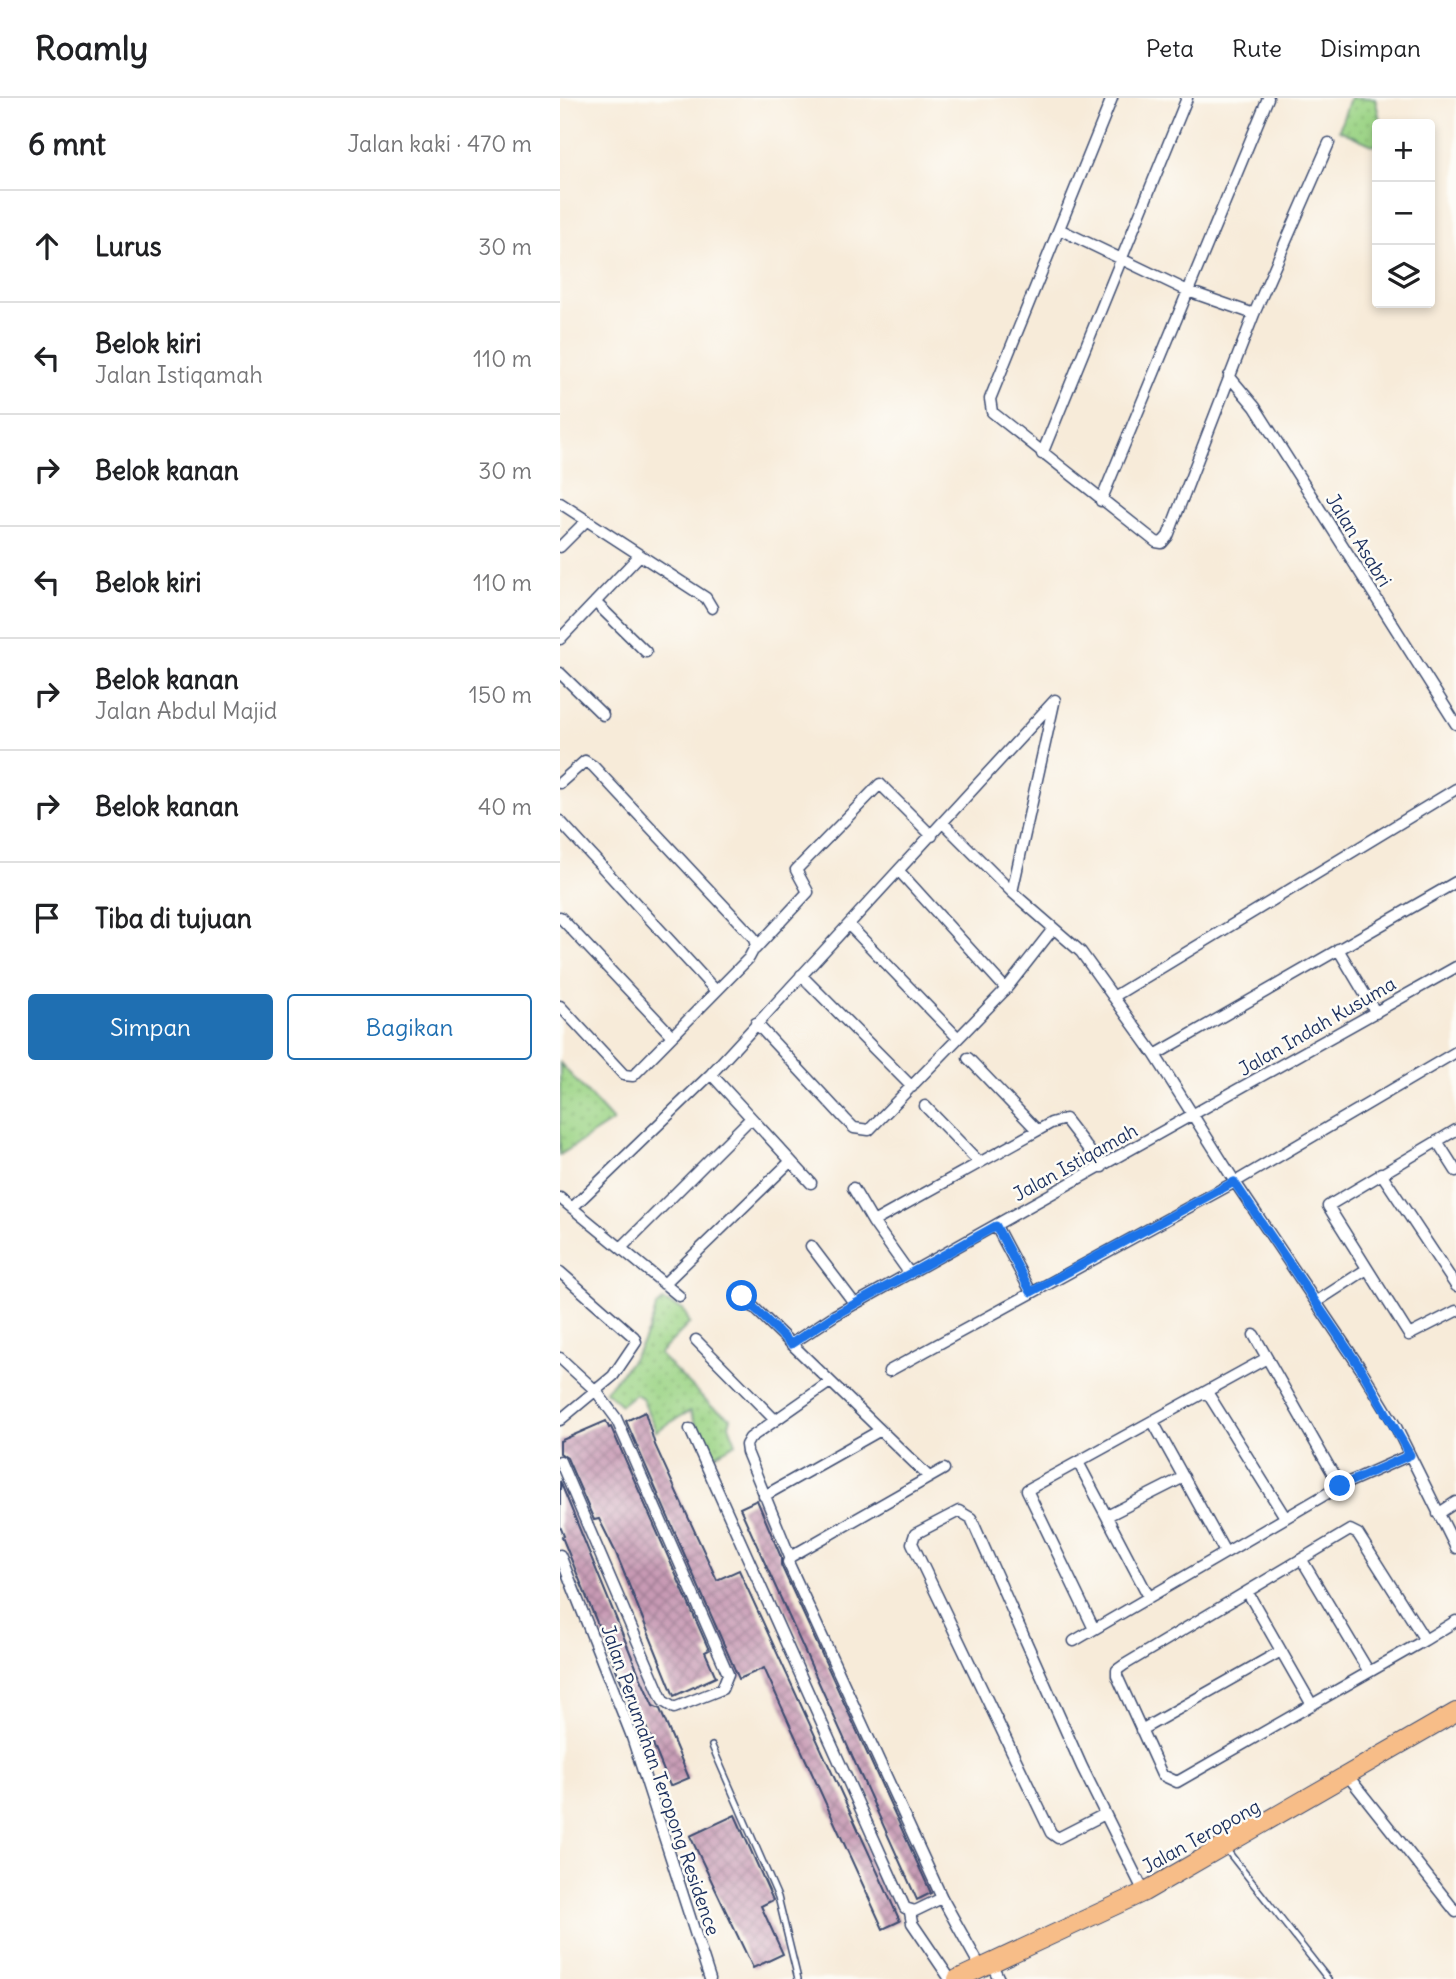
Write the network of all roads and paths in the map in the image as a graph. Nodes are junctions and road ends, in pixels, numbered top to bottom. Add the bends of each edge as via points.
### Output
1 (1112, 98) edge
2 (1187, 98) edge
3 (1268, 98) edge
4 (1329, 143) dead end
5 (1059, 229) junction
6 (1119, 260) junction
7 (1188, 291) junction
8 (1254, 314) junction
9 (1229, 376) junction
10 (1042, 454) junction
11 (1101, 501) junction
12 (560, 503) edge
13 (587, 520) junction
14 (560, 547) edge
15 (640, 555) junction
16 (595, 602) junction
17 (712, 608) dead end
18 (560, 639) edge
19 (646, 652) dead end
20 (560, 673) edge
21 (603, 715) dead end
22 (1456, 724) edge
23 (560, 783) edge
24 (1456, 789) edge
25 (560, 821) edge
26 (944, 824) junction
27 (932, 836) junction
28 (899, 870) junction
29 (1456, 881) edge
30 (1012, 891) junction
31 (560, 917) edge
32 (849, 925) junction
33 (1053, 929) junction
34 (755, 948) junction
35 (1338, 949) junction
36 (1456, 967) edge
37 (801, 975) junction
38 (1006, 989) junction
39 (716, 991) junction
40 (1113, 996) junction
41 (560, 1006) edge
42 (1376, 1013) junction
43 (756, 1023) junction
44 (672, 1036) junction
45 (958, 1038) junction
46 (1456, 1052) edge
47 (1154, 1055) junction
48 (968, 1058) dead end
49 (711, 1074) junction
50 (912, 1087) junction
51 (925, 1107) dead end
52 (1195, 1115) junction
53 (751, 1118) junction
54 (1037, 1130) junction
55 (1456, 1130) edge
56 (1437, 1141) junction
57 (791, 1161) junction
58 (979, 1162) junction
59 (1102, 1167) junction
60 (1456, 1171) edge
61 (1381, 1173) junction
62 (1234, 1182) junction
63 (811, 1184) dead end
64 (853, 1188) dead end
65 (560, 1198) edge
66 (572, 1208) junction
67 (873, 1222) junction
68 (996, 1226) junction
69 (811, 1246) dead end
70 (621, 1248) junction
71 (1367, 1269) junction
72 (560, 1272) edge
73 (910, 1274) junction
74 (664, 1284) junction
75 (1456, 1286) edge
76 (1031, 1292) junction
77 (678, 1296) dead end
78 (742, 1296) dead end
79 (1315, 1303) junction
80 (855, 1304) junction
81 (1456, 1311) edge
82 (1254, 1335) dead end
83 (696, 1340) dead end
84 (791, 1344) junction
85 (560, 1358) edge
86 (1267, 1359) junction
87 (888, 1371) dead end
88 (830, 1382) junction
89 (596, 1391) junction
90 (1208, 1392) junction
91 (774, 1419) junction
92 (560, 1420) edge
93 (1153, 1422) junction
94 (690, 1429) dead end
95 (878, 1431) junction
96 (1410, 1455) junction
97 (560, 1461) edge
98 (1079, 1462) junction
99 (944, 1469) dead end
100 (929, 1477) junction
101 (1184, 1477) junction
102 (1340, 1486) junction
103 (764, 1496) junction
104 (1456, 1502) edge
105 (1438, 1514) junction
106 (1107, 1516) junction
107 (1285, 1517) junction
108 (1456, 1548) edge
109 (1225, 1552) junction
110 (560, 1555) edge
111 (790, 1557) junction
112 (1302, 1560) junction
113 (1248, 1593) junction
114 (1149, 1597) junction
115 (1456, 1621) edge
116 (1094, 1629) junction
117 (1425, 1640) junction
118 (1074, 1641) dead end
119 (1281, 1650) junction
120 (1369, 1672) junction
121 (1312, 1705) junction
122 (1456, 1712) edge
123 (1142, 1730) junction
124 (712, 1746) dead end
125 (1348, 1776) junction
126 (1105, 1814) junction
127 (1225, 1847) junction
128 (1144, 1892) junction
129 (943, 1898) junction
130 (910, 1912) junction
131 (1456, 1912) edge
132 (991, 1970) edge
133 (710, 1979) edge
134 (798, 1979) edge
135 (950, 1979) edge
136 (957, 1979) edge
137 (1328, 1979) edge

1 - 5 street
2 - 6 street
3 - 7 street
4 - 8 street
5 - 6 street
5 - 10 street via 990,399 992,412
6 - 7 street
6 - 10 street
7 - 8 street
7 - 11 street
8 - 9 street
9 - 11 street via 1166,539 1156,542
9 - 22 street, Jalan Asabri via 1255,408
10 - 11 street
12 - 13 street
13 - 14 street
13 - 15 street
15 - 16 street
15 - 17 street via 706,598
16 - 18 street
16 - 19 street
20 - 21 street
23 - 34 street via 585,761 593,766 753,937
24 - 40 street
25 - 39 street
26 - 27 street
26 - 30 street
26 - 30 street via 1055,700
27 - 28 street
27 - 34 street via 880,784 796,870 808,892
28 - 32 street
28 - 38 street
29 - 35 street
30 - 33 street
31 - 44 street
32 - 37 street
32 - 45 street
33 - 38 street
33 - 40 street via 1081,953
34 - 39 street
35 - 42 street
35 - 47 street
36 - 42 street, Jalan Indah Kusuma
37 - 43 street
37 - 50 street
38 - 45 street
39 - 44 street
40 - 47 street
41 - 44 street via 629,1077
42 - 52 street, Jalan Indah Kusuma
43 - 49 street
43 - 50 street via 854,1128 869,1130
45 - 50 street
46 - 62 street
47 - 52 street
48 - 54 street
49 - 53 street
49 - 66 street
51 - 58 street
52 - 59 street, Jalan Istiqamah
52 - 62 street
53 - 57 street
53 - 70 street
54 - 58 street
54 - 59 street via 1065,1119
55 - 56 street
56 - 60 street
56 - 61 street
57 - 63 street
57 - 74 street
58 - 67 street
59 - 68 street, Jalan Istiqamah
61 - 71 street via 1328,1206
61 - 75 street
62 - 76 street
62 - 79 street
64 - 67 street
65 - 66 street
66 - 70 street
67 - 73 street
68 - 73 street, Jalan Istiqamah
68 - 76 street
69 - 80 street
70 - 74 street
71 - 79 street
71 - 81 street via 1409,1335
72 - 89 street via 636,1342 630,1355
73 - 80 street, Jalan Istiqamah
74 - 77 street
76 - 87 street
78 - 84 street
79 - 96 street via 1361,1369
80 - 84 street, Jalan Istiqamah
82 - 86 street
83 - 91 street
84 - 88 street
85 - 89 street
86 - 90 street
86 - 102 street
88 - 91 street
88 - 95 street
89 - 92 street
89 - 97 street via 616,1418 728,1674 722,1689 674,1708 663,1701
90 - 93 street
90 - 107 street
91 - 103 street via 746,1445
93 - 98 street
93 - 101 street
94 - 130 street
95 - 100 street
95 - 103 street
96 - 102 street
96 - 105 street
98 - 106 street
98 - 116 street via 1030,1487 1027,1494
99 - 100 street
100 - 111 street
101 - 106 street
101 - 109 street
102 - 107 street
103 - 111 street
104 - 105 street
105 - 108 street
106 - 114 street
107 - 109 street
109 - 114 street
110 - 133 street, Jalan Perumahan Teropong Residence via 631,1734
111 - 129 street via 788,1562
112 - 113 street
112 - 117 street via 1342,1534 1356,1531
112 - 120 street
113 - 119 street
113 - 123 street via 1117,1670
114 - 116 street
115 - 117 street
116 - 118 street
117 - 120 street
119 - 121 street
119 - 123 street
120 - 121 street
121 - 123 street via 1177,1782 1163,1775
122 - 125 main road, Jalan Teropong
124 - 134 lane via 778,1897
125 - 127 main road, Jalan Teropong
125 - 131 street
126 - 126 street via 971,1518 959,1511 915,1534 912,1543 1051,1833 1058,1838
126 - 128 street
127 - 128 main road, Jalan Teropong
127 - 137 lane
128 - 132 main road, Jalan Teropong
129 - 130 street
129 - 132 street
130 - 135 street via 912,1923
132 - 136 main road, Jalan Teropong

